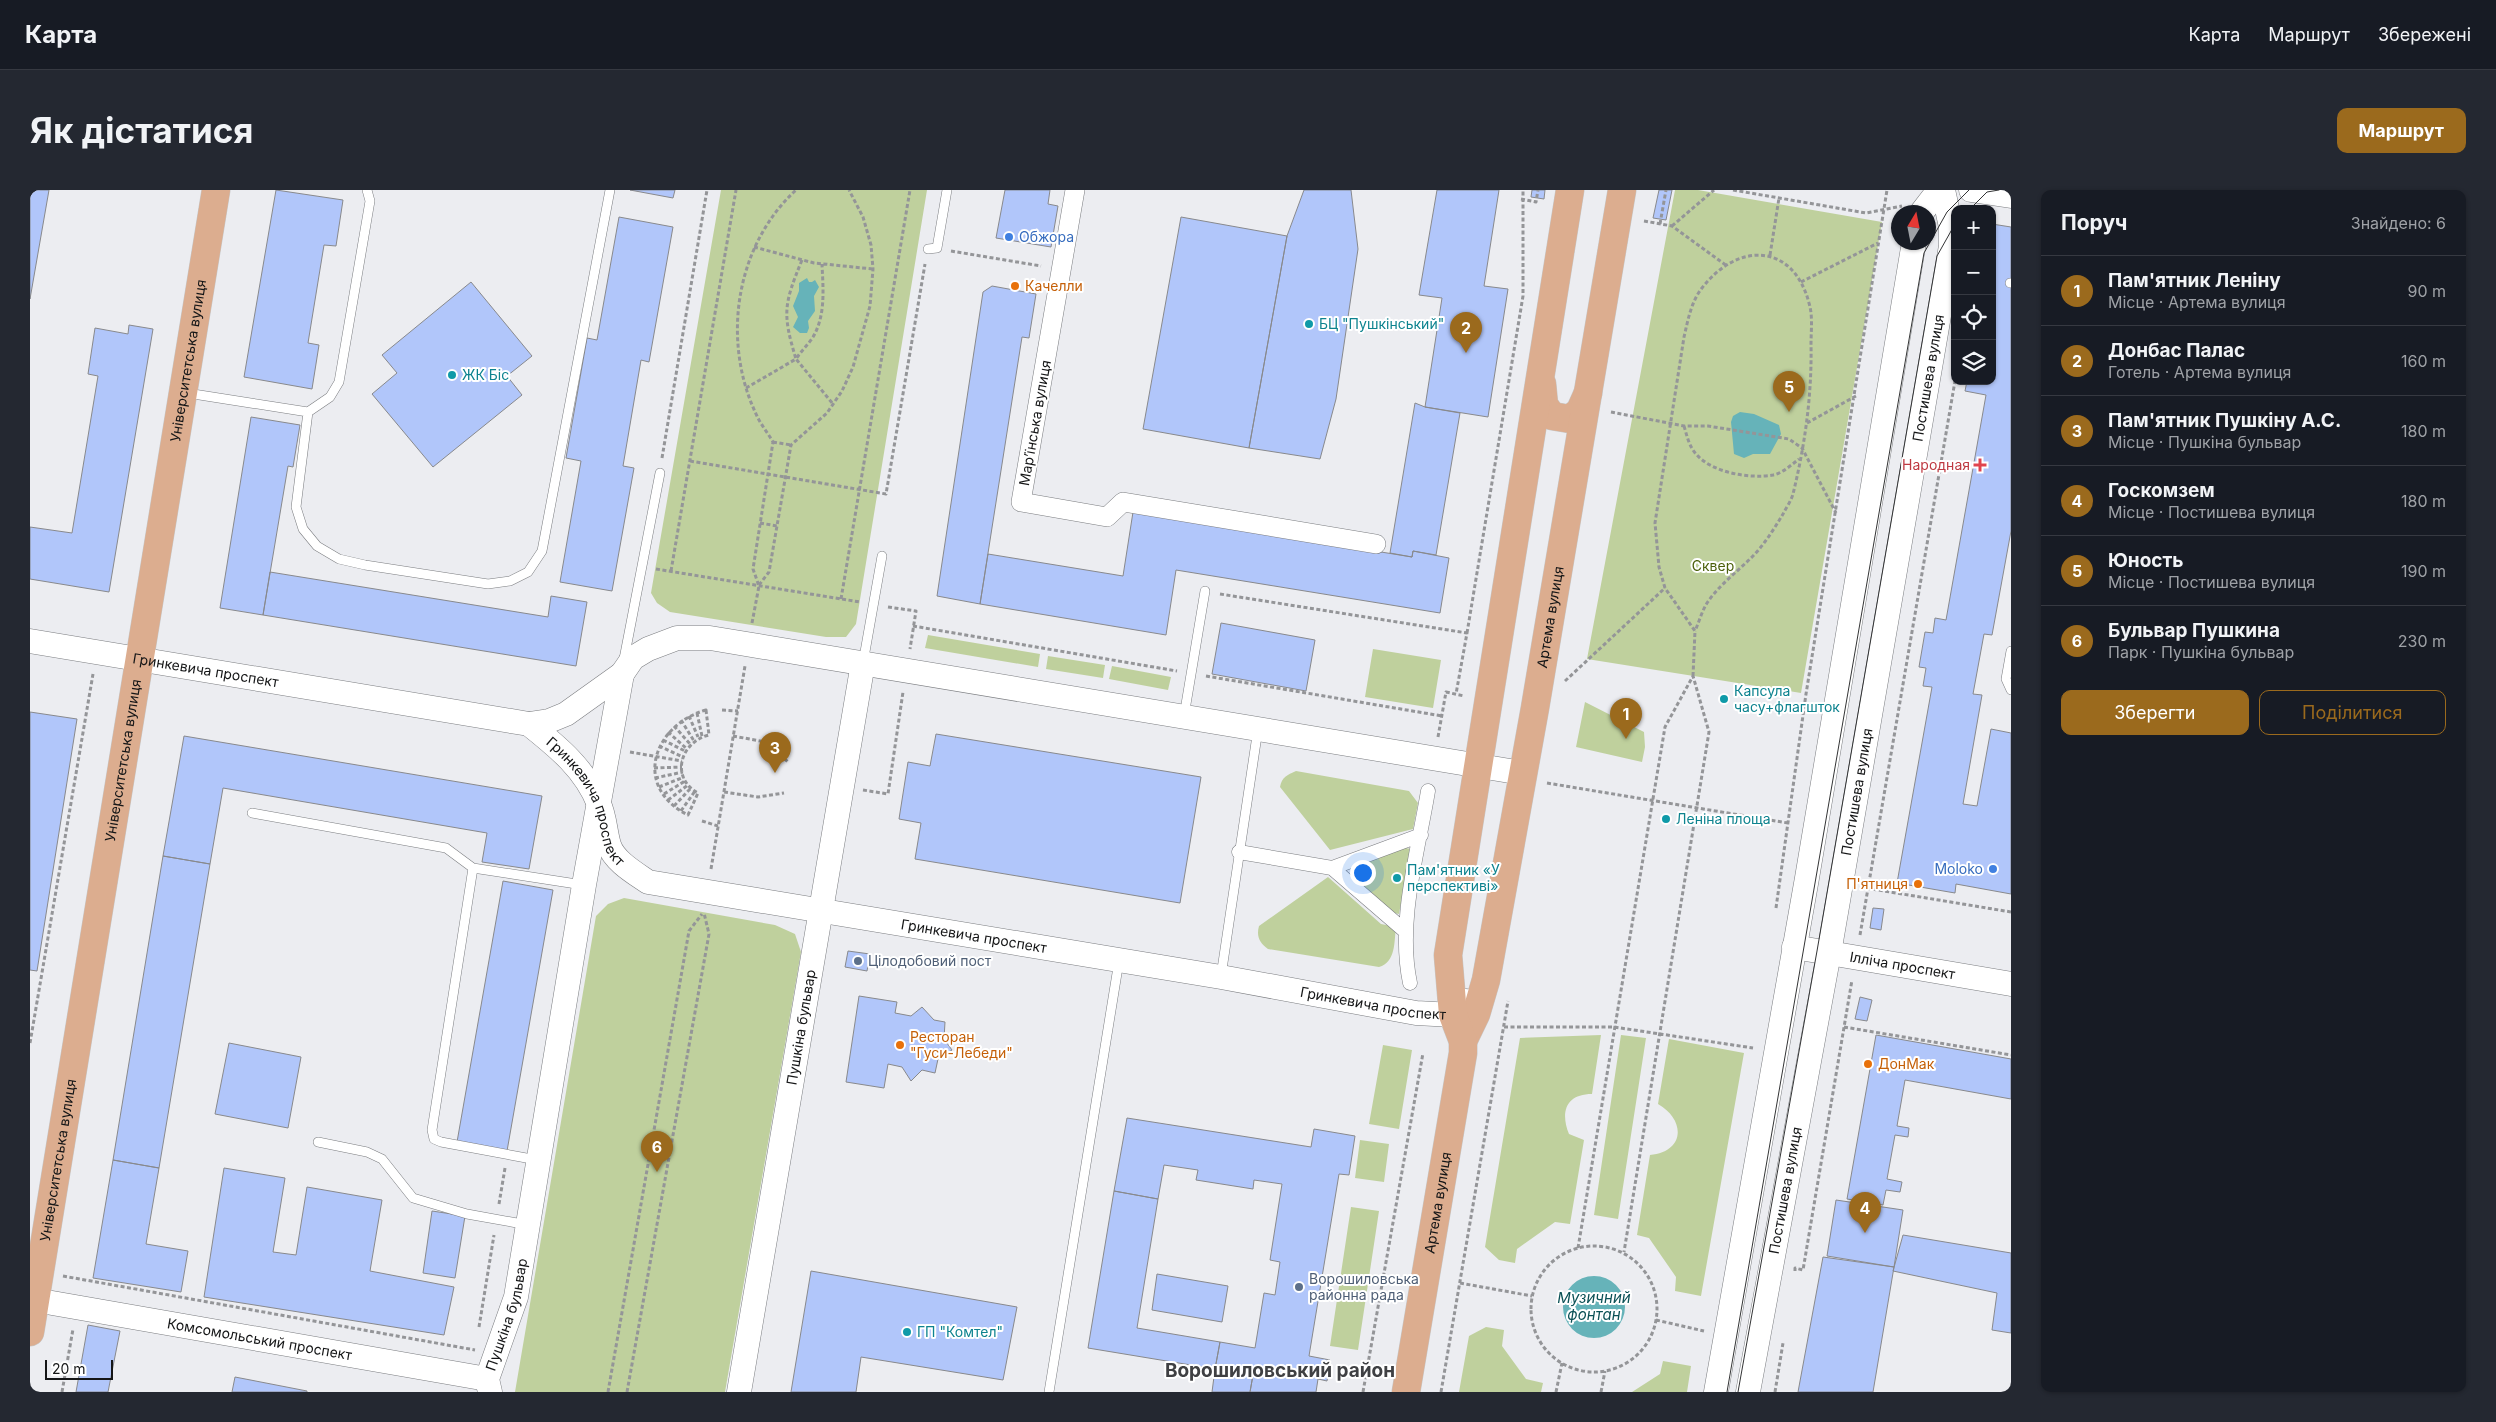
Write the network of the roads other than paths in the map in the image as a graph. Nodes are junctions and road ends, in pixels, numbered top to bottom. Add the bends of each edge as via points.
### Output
1 (216, 190) edge
2 (366, 190) edge
3 (610, 190) edge
4 (947, 190) edge
5 (1075, 190) edge
6 (1570, 190) edge
7 (1622, 190) edge
8 (1943, 190) edge
9 (1971, 190) edge
10 (2011, 196) edge
11 (932, 248) road end
12 (1913, 250) edge
13 (1952, 250) edge
14 (1951, 273) edge
15 (1541, 378) junction
16 (1589, 388) junction
17 (184, 393) junction
18 (308, 412) junction
19 (660, 473) road end
20 (1376, 544) dead end
21 (882, 556) dead end
22 (1205, 591) road end
23 (30, 642) edge
24 (2011, 651) edge
25 (140, 660) junction
26 (863, 663) junction
27 (622, 674) junction
28 (2011, 690) edge
29 (1184, 716) junction
30 (529, 724) junction
31 (1258, 729) junction
32 (1478, 766) junction
33 (1534, 778) junction
34 (1428, 790) dead end
35 (600, 804) junction
36 (252, 813) dead end
37 (1421, 835) junction
38 (1240, 852) junction
39 (473, 868) junction
40 (1332, 868) junction
41 (584, 885) junction
42 (822, 911) junction
43 (1405, 931) junction
44 (1794, 947) junction
45 (1829, 953) junction
46 (1119, 961) junction
47 (1221, 977) junction
48 (1486, 980) junction
49 (1410, 983) dead end
50 (2011, 984) edge
51 (1453, 1015) junction
52 (1463, 1041) junction
53 (318, 1142) dead end
54 (540, 1160) junction
55 (528, 1225) junction
56 (33, 1301) edge
57 (30, 1332) edge
58 (483, 1382) edge
59 (739, 1392) edge
60 (1049, 1392) edge
61 (1406, 1392) edge
62 (1716, 1392) edge
63 (1748, 1392) edge

1 - 17 main road, Університетська вулиця
2 - 18 lane via 370,200 340,382 330,398
3 - 18 lane via 542,551 528,572 510,581 488,584 365,565 339,559 318,546 303,529 296,507
4 - 11 lane
5 - 20 street, Мар’їнська вулиця via 1021,502 1107,517 1123,502
6 - 15 main road, Артема вулиця
7 - 16 main road, Артема вулиця
8 - 13 street, Постишева вулиця via 1951,227
9 - 10 street
12 - 44 street
14 - 45 street, Постишева вулиця
15 - 16 main road via 1544,405 1552,416 1570,419 1580,411
15 - 32 main road, Артема вулиця
16 - 33 main road, Артема вулиця
17 - 18 lane
17 - 25 main road, Університетська вулиця
19 - 27 lane
21 - 26 lane
22 - 29 lane
23 - 25 street, Гринкевича проспект
24 - 28 lane via 2006,678
25 - 30 street, Гринкевича проспект
25 - 56 main road, Університетська вулиця
26 - 27 street, Гринкевича проспект via 710,638 677,638 634,658
26 - 29 street, Гринкевича проспект
26 - 42 street, Пушкіна бульвар
27 - 30 street, Гринкевича проспект via 566,714
27 - 35 street, Пушкіна бульвар
29 - 31 street, Гринкевича проспект
30 - 35 street, Гринкевича проспект via 578,767
31 - 32 street, Гринкевича проспект
31 - 38 lane
32 - 33 street, Гринкевича проспект
32 - 51 main road, Артема вулиця via 1448,955
33 - 48 main road, Артема вулиця
34 - 37 street
35 - 41 street, Пушкіна бульвар
35 - 42 street, Гринкевича проспект via 610,848 624,864 648,882 705,903
36 - 39 lane via 446,848
37 - 40 street
37 - 43 street
38 - 40 street
38 - 47 lane
39 - 41 lane
39 - 54 lane via 432,1130 434,1139
40 - 43 street
41 - 54 street, Пушкіна бульвар
42 - 46 street, Гринкевича проспект
42 - 59 street, Пушкіна бульвар
43 - 49 street
44 - 45 street, Ілліча проспект
44 - 62 street
45 - 50 street, Ілліча проспект
45 - 63 street, Постишева вулиця
46 - 47 street, Гринкевича проспект
46 - 60 lane
47 - 51 street, Гринкевича проспект via 1416,1012
48 - 51 street, Гринкевича проспект
48 - 52 main road, Артема вулиця via 1476,1014
51 - 52 main road, Артема вулиця
52 - 61 main road, Артема вулиця
53 - 55 lane via 367,1152 382,1159 414,1198 467,1214
54 - 55 street, Пушкіна бульвар
55 - 58 street, Пушкіна бульвар via 516,1297
56 - 57 main road, Університетська вулиця
56 - 58 street, Комсомольський проспект

